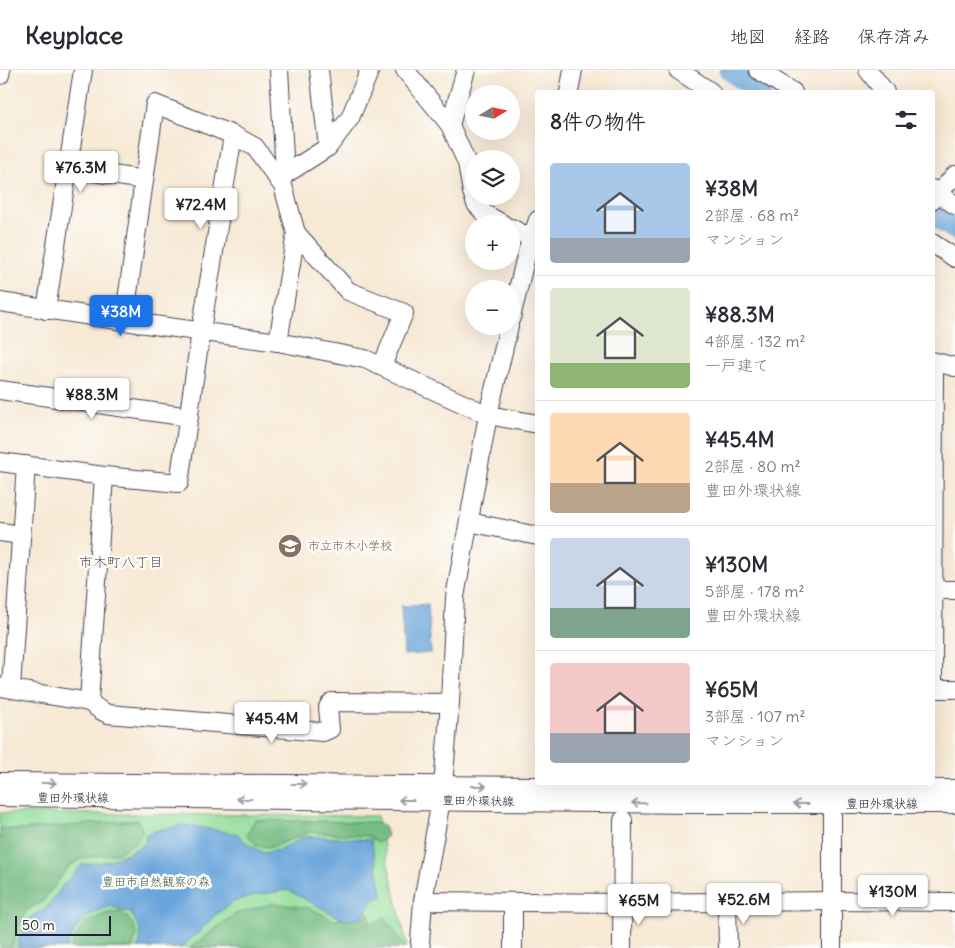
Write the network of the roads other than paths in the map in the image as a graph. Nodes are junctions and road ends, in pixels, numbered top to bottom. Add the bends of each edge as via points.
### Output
1 (1, 70) edge
2 (83, 70) edge
3 (279, 70) edge
4 (319, 70) edge
5 (368, 70) edge
6 (405, 70) edge
7 (466, 70) edge
8 (572, 70) edge
9 (678, 70) edge
10 (758, 70) edge
11 (868, 70) edge
12 (0, 75) edge
13 (569, 90) edge
14 (708, 90) edge
15 (790, 90) edge
16 (883, 90) edge
17 (450, 125) junction
18 (233, 134) junction
19 (328, 147) junction
20 (68, 168) junction
21 (955, 175) edge
22 (282, 176) junction
23 (144, 180) junction
24 (935, 193) edge
25 (935, 195) edge
26 (955, 206) edge
27 (487, 215) edge
28 (296, 233) junction
29 (520, 233) edge
30 (534, 241) edge
31 (935, 246) edge
32 (955, 258) edge
33 (520, 288) edge
34 (0, 302) edge
35 (46, 310) junction
36 (124, 321) junction
37 (201, 331) junction
38 (507, 335) edge
39 (278, 342) junction
40 (935, 362) edge
41 (382, 366) junction
42 (955, 367) edge
43 (0, 390) edge
44 (488, 415) junction
45 (189, 417) junction
46 (535, 423) edge
47 (0, 462) edge
48 (26, 465) junction
49 (104, 476) junction
50 (469, 522) junction
51 (0, 532) edge
52 (20, 534) junction
53 (535, 535) edge
54 (935, 590) edge
55 (955, 590) edge
56 (8, 612) edge
57 (5, 688) edge
58 (935, 689) edge
59 (955, 689) edge
60 (89, 702) junction
61 (450, 703) junction
62 (0, 782) edge
63 (955, 789) edge
64 (832, 791) edge
65 (442, 793) junction
66 (0, 797) edge
67 (955, 804) edge
68 (623, 820) dead end
69 (832, 900) junction
70 (423, 901) junction
71 (727, 901) junction
72 (513, 902) junction
73 (955, 902) edge
74 (623, 903) junction
75 (421, 948) edge
76 (513, 948) edge
77 (622, 948) edge
78 (728, 948) edge
79 (832, 948) edge

1 - 12 street
2 - 20 street
3 - 22 street
4 - 19 street
5 - 19 street via 350,118
6 - 17 street
7 - 17 street
8 - 13 street
9 - 14 street
10 - 15 street
11 - 16 street
17 - 27 street via 467,163 476,204
18 - 22 street via 255,147
18 - 23 street via 155,104
18 - 37 street
19 - 22 street
20 - 23 street
20 - 35 street
21 - 24 street
22 - 28 street
23 - 36 street
25 - 26 street
28 - 39 street
28 - 41 street via 348,291 404,313
29 - 30 street
30 - 33 street
31 - 32 street
34 - 35 street
35 - 36 street
36 - 37 street
37 - 39 street
37 - 45 street
38 - 44 street
39 - 41 street via 365,359
40 - 42 street
41 - 44 street
43 - 45 street
44 - 46 street
44 - 50 street
45 - 49 street via 179,483
47 - 48 street
48 - 49 street
48 - 52 street
49 - 60 street
50 - 53 street
50 - 61 street via 455,597
51 - 52 street
52 - 56 street
54 - 55 street
56 - 57 street
57 - 60 street
58 - 59 street
60 - 61 street via 108,714 323,732 330,729 328,707 332,702
61 - 65 street
62 -> 65 street, 豊田外環状線
63 - 64 street, 豊田外環状線
64 - 65 street, 豊田外環状線 via 694,804
64 - 67 street, 豊田外環状線
64 - 69 street
65 -> 66 street, 豊田外環状線
65 - 70 street
68 - 74 street
69 - 71 street
69 - 73 street
69 - 79 street
70 - 72 street
70 - 75 street
71 - 74 street
71 - 78 street
72 - 74 street
72 - 76 street
74 - 77 street

